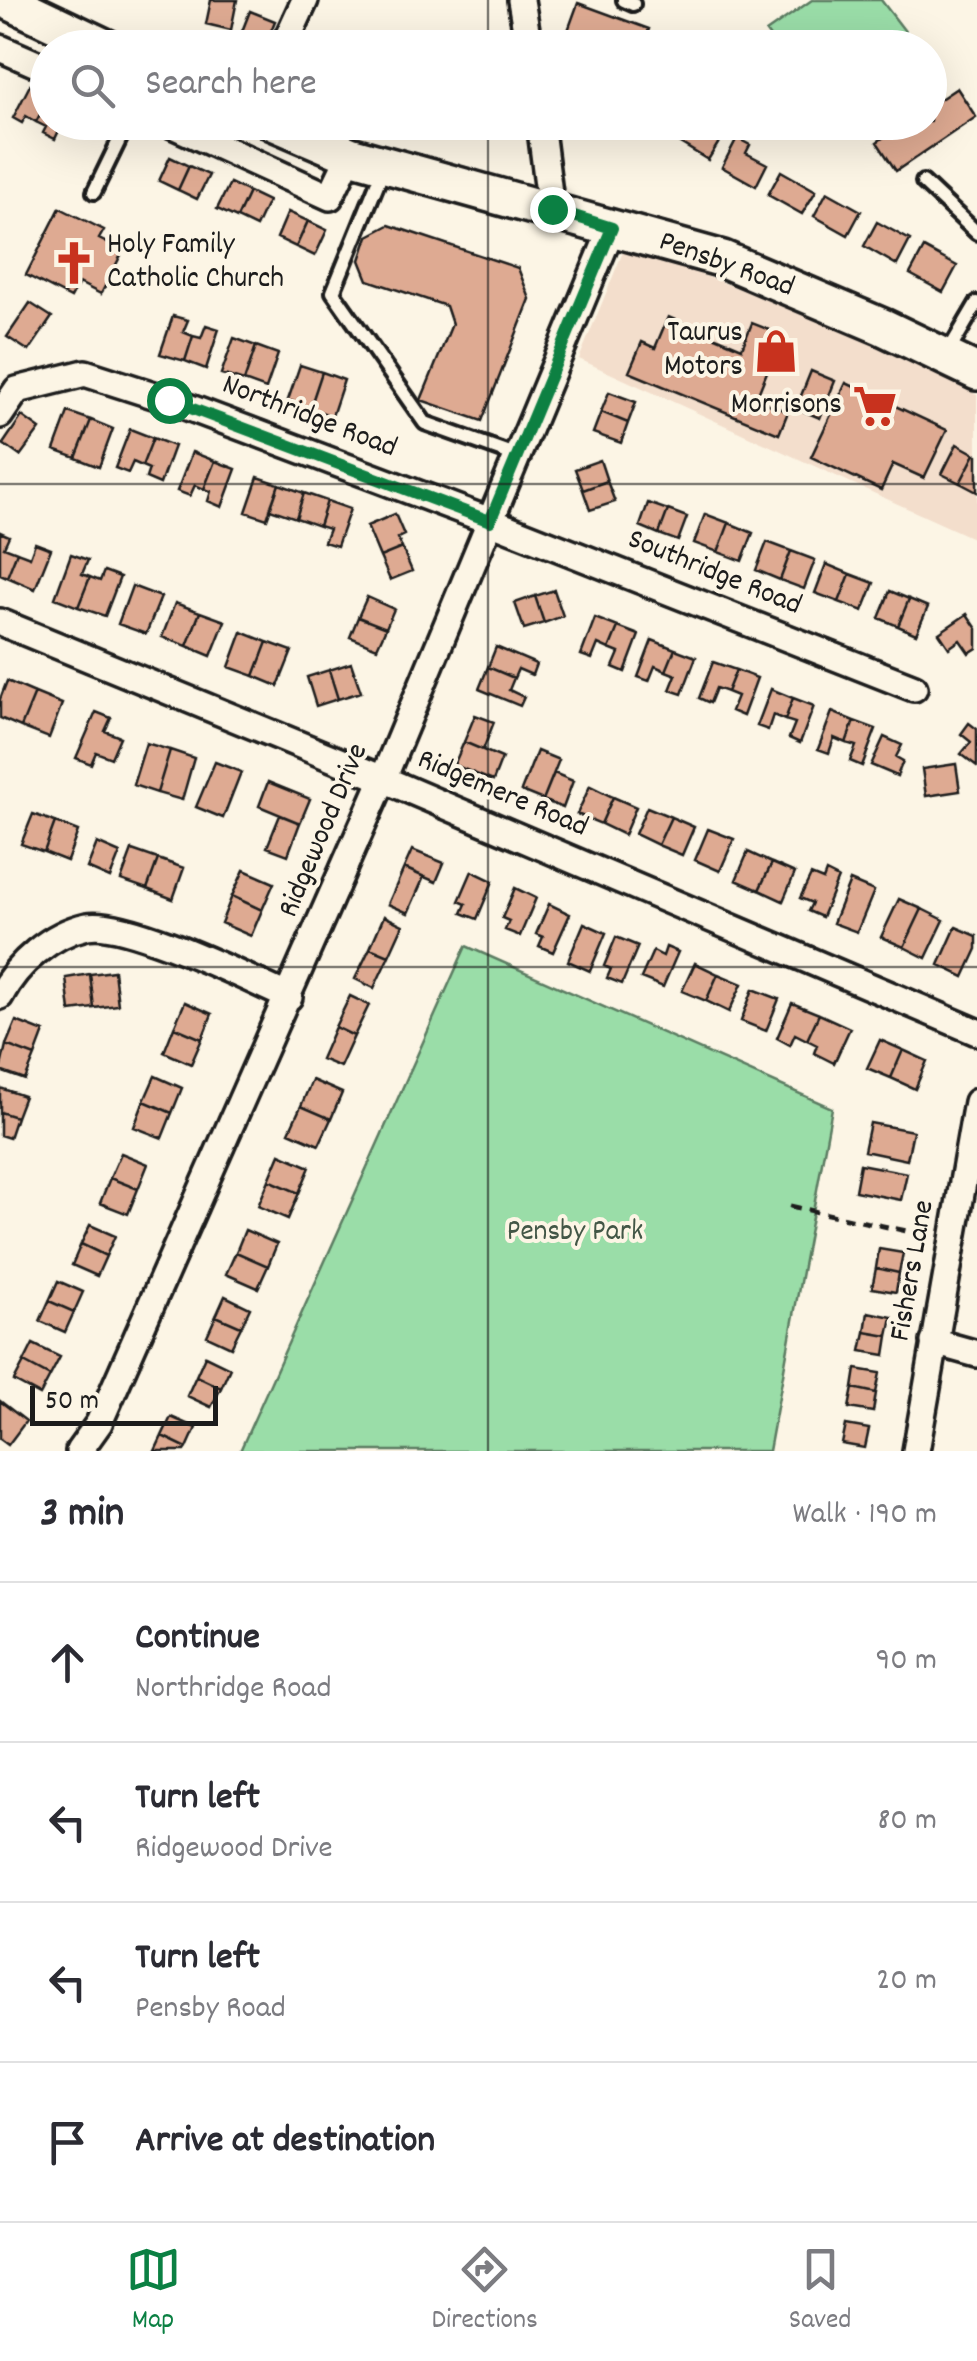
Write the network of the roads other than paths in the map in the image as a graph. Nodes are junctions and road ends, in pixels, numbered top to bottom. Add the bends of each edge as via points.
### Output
1 (305, 0) edge
2 (521, 0) edge
3 (29, 5) edge
4 (74, 30) edge
5 (291, 30) edge
6 (526, 30) edge
7 (0, 48) edge
8 (30, 62) edge
9 (119, 140) edge
10 (205, 140) edge
11 (315, 140) edge
12 (542, 140) edge
13 (350, 155) junction
14 (385, 164) junction
15 (923, 182) dead end
16 (94, 192) dead end
17 (552, 209) junction
18 (612, 228) junction
19 (977, 233) edge
20 (977, 304) edge
21 (962, 364) edge
22 (0, 415) edge
23 (517, 456) junction
24 (490, 521) junction
25 (0, 622) edge
26 (914, 688) dead end
27 (383, 779) junction
28 (0, 996) edge
29 (289, 997) junction
30 (977, 1032) edge
31 (977, 1102) edge
32 (934, 1342) junction
33 (977, 1354) edge
34 (79, 1451) edge
35 (916, 1451) edge

1 - 5 street
2 - 6 street
3 - 4 main road
7 - 8 street
9 - 16 lane
10 - 13 street via 330,197
11 - 13 main road, Pensby Road
12 - 17 street
13 - 14 main road, Pensby Road
14 - 17 main road, Pensby Road
14 - 23 lane via 332,292 426,424
15 - 19 lane
17 - 18 main road, Pensby Road
18 - 21 main road, Pensby Road via 723,259
18 - 23 street, Ridgewood Drive
20 - 21 lane
22 - 24 street, Northridge Road via 17,390 85,374
23 - 24 street, Ridgewood Drive
24 - 26 street, Southridge Road
24 - 27 street, Ridgewood Drive
25 - 27 street, Ridgemere Road
27 - 29 street, Ridgewood Drive
27 - 30 street, Ridgemere Road
28 - 29 street via 44,943 90,925 142,934
29 - 34 street, Ridgewood Drive via 99,1423
31 - 32 street, Fishers Lane
32 - 33 street
32 - 35 street, Fishers Lane

